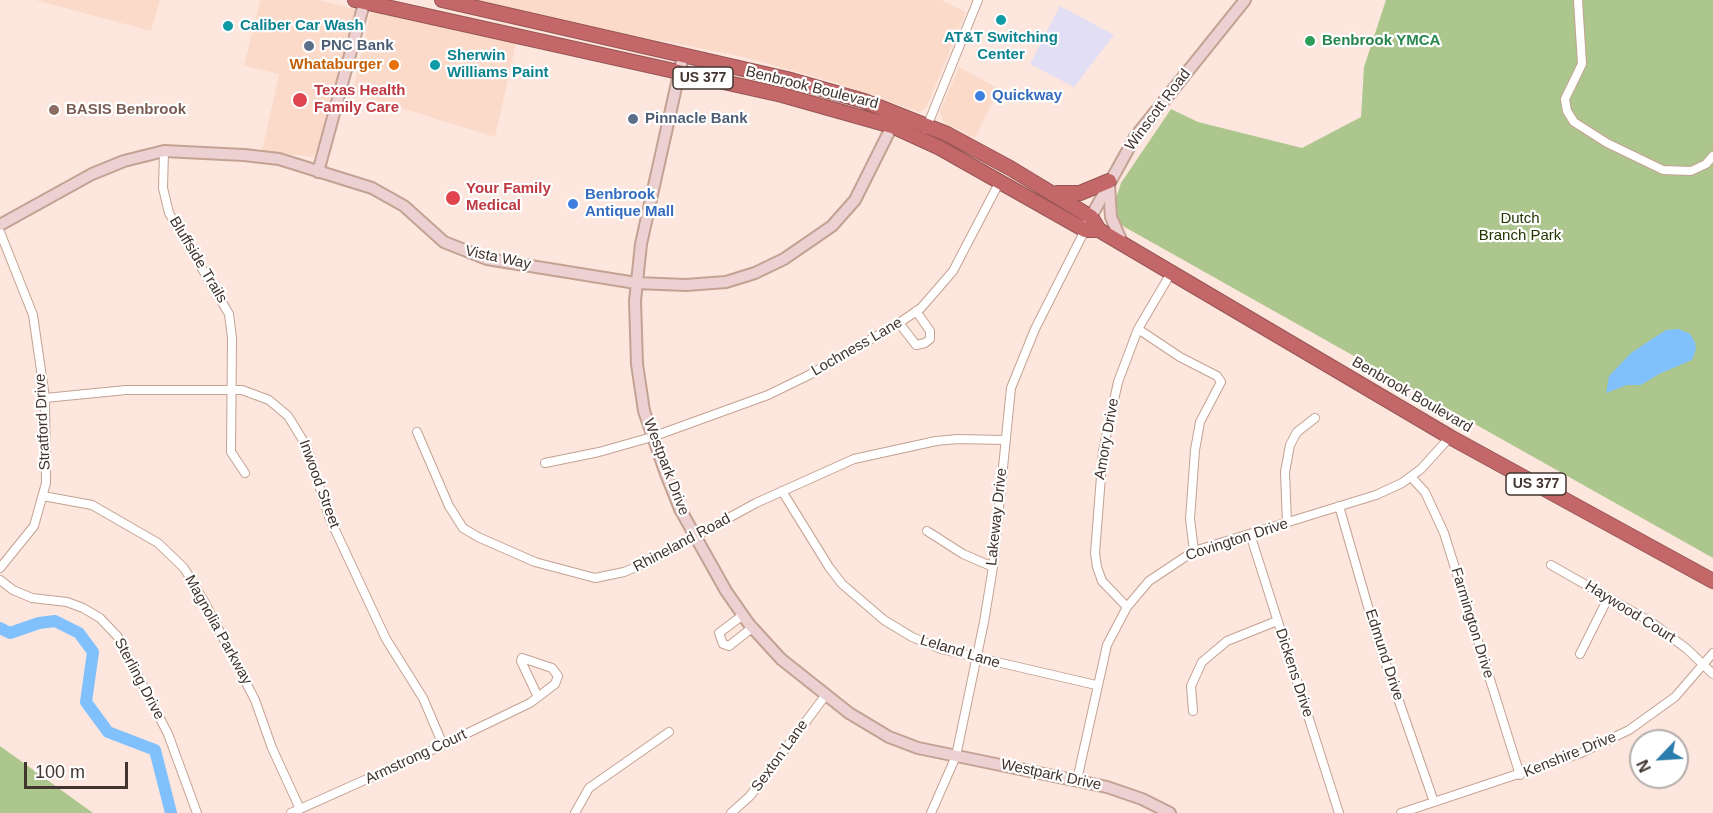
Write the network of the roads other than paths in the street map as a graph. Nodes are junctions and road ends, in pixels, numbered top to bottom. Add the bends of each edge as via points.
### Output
1 (442, 0) edge
2 (978, 0) edge
3 (1245, 0) edge
4 (1578, 0) edge
5 (362, 1) edge
6 (683, 56) junction
7 (680, 73) junction
8 (927, 125) junction
9 (892, 126) junction
10 (922, 139) junction
11 (164, 152) junction
12 (1713, 156) edge
13 (318, 172) junction
14 (1000, 181) junction
15 (1109, 181) junction
16 (1054, 193) junction
17 (1091, 216) junction
18 (0, 225) edge
19 (1092, 230) junction
20 (0, 232) edge
21 (1123, 245) junction
22 (1171, 273) junction
23 (636, 283) junction
24 (916, 311) junction
25 (899, 323) junction
26 (1138, 329) junction
27 (231, 389) junction
28 (45, 398) junction
29 (1315, 418) dead end
30 (417, 432) dead end
31 (652, 437) junction
32 (1450, 437) junction
33 (1005, 440) junction
34 (545, 463) dead end
35 (245, 473) dead end
36 (1412, 478) junction
37 (782, 491) junction
38 (43, 496) junction
39 (1339, 506) junction
40 (1287, 523) junction
41 (927, 531) dead end
42 (1250, 534) junction
43 (695, 536) junction
44 (1194, 551) junction
45 (1551, 565) dead end
46 (993, 567) junction
47 (0, 568) edge
48 (0, 580) edge
49 (1713, 581) edge
50 (1608, 598) junction
51 (1127, 607) junction
52 (743, 615) junction
53 (1277, 621) junction
54 (753, 627) junction
55 (1713, 653) edge
56 (1580, 654) dead end
57 (976, 659) junction
58 (1704, 666) junction
59 (1713, 674) edge
60 (1096, 685) junction
61 (825, 696) junction
62 (538, 697) junction
63 (1193, 711) dead end
64 (669, 732) dead end
65 (443, 745) junction
66 (956, 756) junction
67 (1520, 775) junction
68 (1077, 780) junction
69 (1434, 802) junction
70 (300, 809) junction
71 (735, 812) edge
72 (197, 813) edge
73 (291, 813) edge
74 (575, 813) edge
75 (931, 813) edge
76 (1170, 813) edge
77 (1339, 813) edge
78 (1401, 813) edge

1 - 6 highway, Benbrook Boulevard / US 377
2 - 8 street
3 - 15 street, Winscott Road via 1135,137
4 - 12 street via 1581,64 1565,99 1574,122 1663,170 1691,171
5 - 7 highway, Benbrook Boulevard / US 377
5 - 13 street
6 - 7 street, Westpark Drive
6 - 8 highway, Benbrook Boulevard / US 377 via 844,95
7 - 9 highway, Benbrook Boulevard / US 377 via 782,95
7 - 23 street, Westpark Drive via 640,244
8 - 10 street
8 - 16 highway, Benbrook Boulevard / US 377
9 - 10 highway, Benbrook Boulevard / US 377
9 - 23 street, Vista Way via 855,200 809,244 739,279 686,285
10 - 14 highway, Benbrook Boulevard / US 377
11 - 13 street, Vista Way via 270,158
11 - 18 street, Vista Way via 124,161 92,174
11 - 27 street, Bluffside Trails via 164,189 169,213 229,314
13 - 23 street, Vista Way via 390,197 444,242 468,253
14 - 19 highway, Benbrook Boulevard / US 377
14 - 24 street, Lochness Lane via 953,271
15 - 16 highway via 1080,193
15 - 17 street, Winscott Road
15 - 21 street via 1111,217
16 - 17 highway, Benbrook Boulevard / US 377
17 - 19 highway, Benbrook Boulevard / US 377
19 - 21 highway, Benbrook Boulevard / US 377
19 - 33 street, Lakeway Drive via 1057,282 1015,374
20 - 28 street, Stratford Drive via 33,315
21 - 22 highway, Benbrook Boulevard / US 377
22 - 26 street, Amory Drive
22 - 32 highway, Benbrook Boulevard / US 377
23 - 31 street, Westpark Drive via 637,364
24 - 25 street, Lochness Lane
24 - 25 street via 930,331 925,344 916,345
25 - 31 street, Lochness Lane via 768,395
26 - 44 street via 1221,382 1200,422 1195,450 1190,509
26 - 51 street, Amory Drive via 1111,407 1098,496 1095,553 1102,581
27 - 28 street, Inwood Street via 126,390
27 - 35 street, Bluffside Trails via 231,452
27 - 65 street, Inwood Street via 269,400 299,430 328,517 386,639 423,698
28 - 38 street, Stratford Drive
29 - 40 street via 1297,432 1290,445 1285,472
30 - 43 street, Rhineland Road via 449,506 463,528 543,565 584,577 608,577 648,562
31 - 34 street, Lochness Lane
31 - 43 street, Westpark Drive via 680,509
32 - 36 street, Covington Drive
32 - 49 highway, Benbrook Boulevard / US 377
33 - 37 street, Rhineland Road via 958,439 871,454
33 - 46 street, Lakeway Drive
36 - 39 street, Covington Drive
36 - 67 street, Farmington Drive via 1425,492 1444,533
37 - 43 street, Rhineland Road
37 - 57 street, Leland Lane via 829,567 855,596 912,637
38 - 47 street, Stratford Drive via 34,526
38 - 70 street, Magnolia Parkway via 92,505 158,543 184,568 255,700
39 - 40 street, Covington Drive
39 - 69 street, Edmund Drive via 1377,638
40 - 42 street, Covington Drive
41 - 46 street
42 - 44 street, Covington Drive
42 - 53 street, Dickens Drive
43 - 52 street, Westpark Drive
44 - 51 street, Covington Drive via 1160,572
45 - 50 street, Haywood Court
46 - 57 street, Lakeway Drive
48 - 72 street, Sterling Drive via 32,598 83,608 100,618 118,637 168,734
50 - 56 street
50 - 58 street, Haywood Court via 1668,634
51 - 60 street, Covington Drive via 1107,645
52 - 54 street, Westpark Drive
52 - 54 street via 719,633 723,644 729,646
53 - 63 street via 1227,641 1202,662 1191,686
53 - 77 street, Dickens Drive
54 - 61 street, Westpark Drive via 781,659
55 - 58 street, Kenshire Drive
57 - 60 street, Leland Lane
57 - 66 street, Lakeway Drive
58 - 59 street, Haywood Court
58 - 67 street, Kenshire Drive via 1670,701 1629,730
60 - 68 street, Covington Drive
61 - 66 street, Westpark Drive via 888,736 918,748
61 - 71 street, Sexton Lane
62 - 62 street, Armstrong Court via 521,661 522,658 552,668 558,676 555,684
62 - 65 street, Armstrong Court
64 - 74 street via 589,788
65 - 70 street, Armstrong Court
66 - 68 street, Westpark Drive
66 - 75 street, Lakeway Drive
67 - 69 street, Kenshire Drive
68 - 76 street, Westpark Drive via 1142,799
69 - 78 street, Kenshire Drive
70 - 73 street, Armstrong Court

